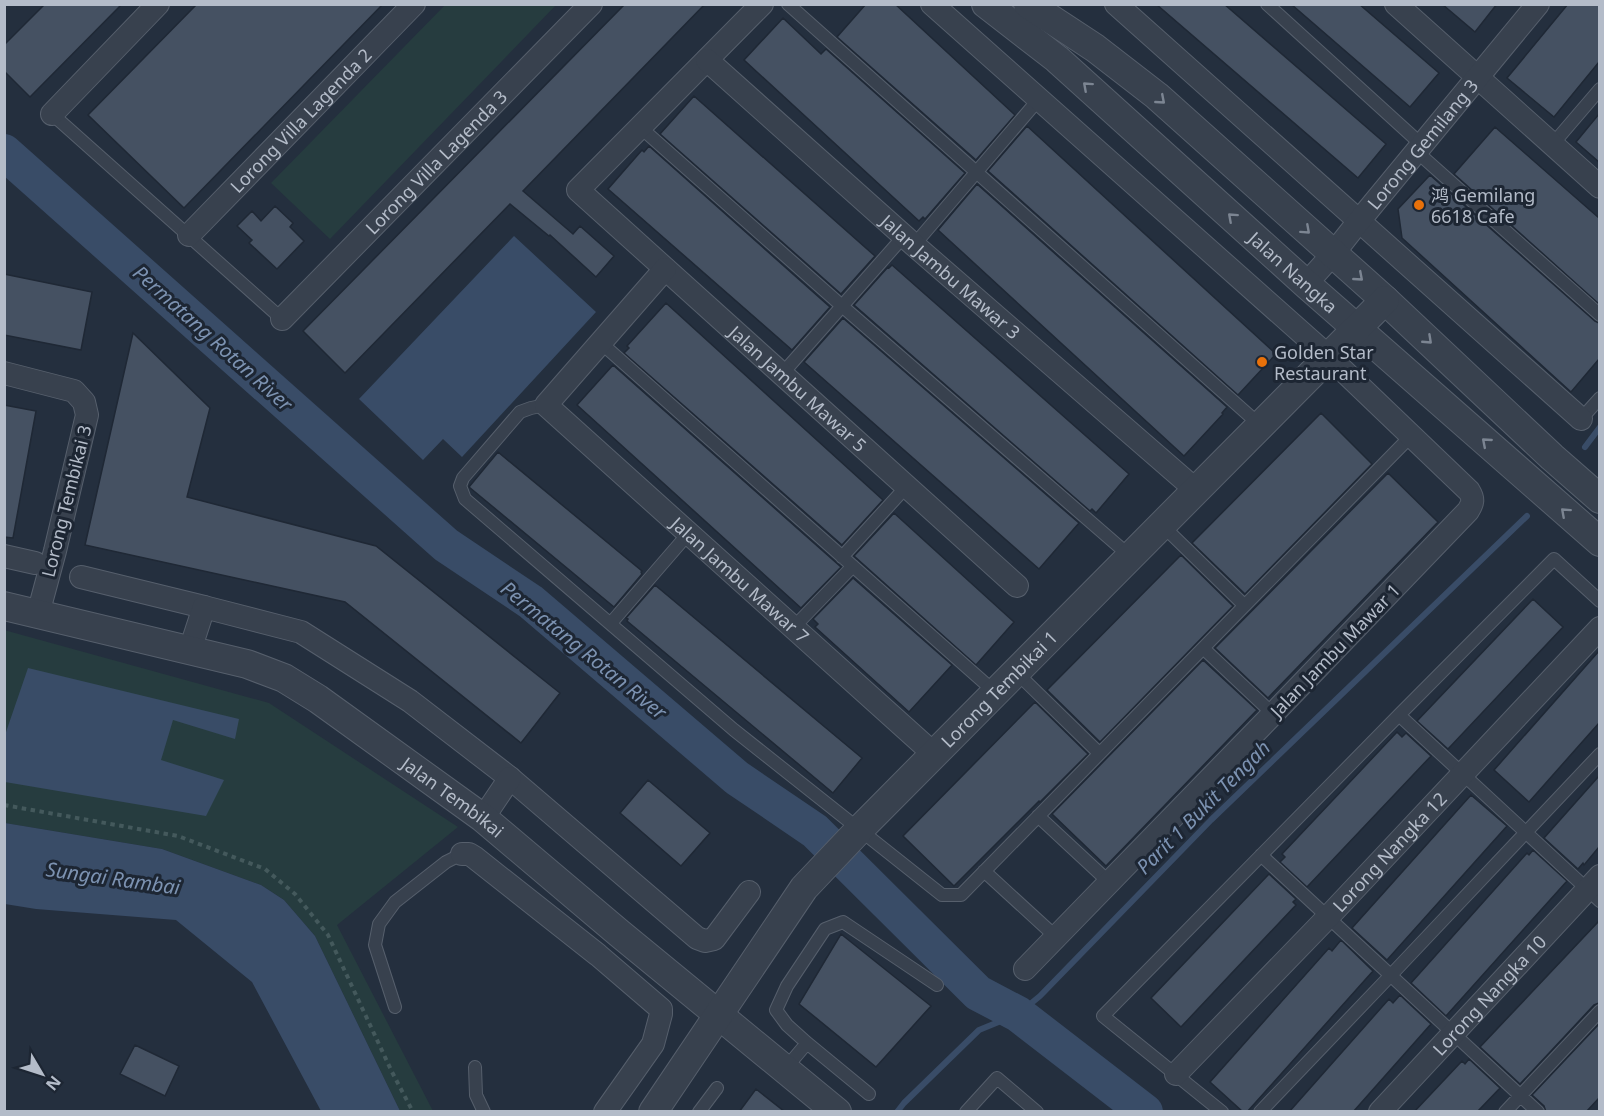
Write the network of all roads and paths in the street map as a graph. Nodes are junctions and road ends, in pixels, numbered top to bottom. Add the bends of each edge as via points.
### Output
1 (158, 4) edge
2 (414, 4) edge
3 (591, 4) edge
4 (762, 4) edge
5 (788, 4) edge
6 (932, 4) edge
7 (986, 4) edge
8 (1116, 4) edge
9 (1267, 4) edge
10 (1396, 4) edge
11 (1538, 4) edge
12 (1029, 5) edge
13 (707, 60) junction
14 (1477, 78) junction
15 (1599, 89) edge
16 (1039, 99) junction
17 (52, 114) joint
18 (640, 128) junction
19 (1552, 145) junction
20 (1419, 148) junction
21 (976, 173) junction
22 (1599, 188) edge
23 (1359, 221) junction
24 (189, 236) junction
25 (909, 240) junction
26 (1333, 254) junction
27 (665, 270) junction
28 (1306, 284) junction
29 (1385, 300) junction
30 (842, 306) junction
31 (1599, 315) edge
32 (282, 319) joint
33 (1357, 329) junction
34 (600, 342) junction
35 (1329, 357) junction
36 (4, 373) edge
37 (782, 375) junction
38 (1599, 398) edge
39 (546, 405) junction
40 (1581, 419) joint
41 (1261, 426) junction
42 (1411, 436) junction
43 (906, 487) junction
44 (1196, 490) junction
45 (1599, 499) edge
46 (1162, 525) junction
47 (688, 534) junction
48 (1599, 542) edge
49 (4, 556) edge
50 (842, 556) junction
51 (1131, 557) junction
52 (35, 563) dead end
53 (853, 566) junction
54 (81, 577) dead end
55 (1017, 586) dead end
56 (1599, 602) edge
57 (1244, 605) junction
58 (4, 606) edge
59 (204, 607) junction
60 (38, 614) junction
61 (610, 624) junction
62 (793, 628) junction
63 (1599, 628) edge
64 (1203, 648) junction
65 (190, 650) junction
66 (1016, 672) junction
67 (996, 693) junction
68 (1273, 714) junction
69 (1399, 715) junction
70 (1099, 753) junction
71 (934, 754) junction
72 (1599, 754) edge
73 (1463, 774) junction
74 (510, 778) junction
75 (4, 805) edge
76 (1038, 816) junction
77 (483, 818) junction
78 (1525, 832) junction
79 (855, 834) junction
80 (462, 854) joint
81 (526, 854) junction
82 (1261, 855) junction
83 (984, 871) junction
84 (503, 880) junction
85 (1109, 882) junction
86 (1595, 889) edge
87 (749, 892) dead end
88 (1328, 917) junction
89 (619, 933) junction
90 (1056, 936) junction
91 (598, 955) junction
92 (1025, 969) dead end
93 (1391, 975) junction
94 (937, 985) dead end
95 (395, 1006) dead end
96 (1599, 1011) edge
97 (719, 1014) junction
98 (1453, 1033) junction
99 (807, 1043) junction
100 (475, 1067) dead end
101 (785, 1069) junction
102 (1176, 1074) junction
103 (717, 1088) dead end
104 (869, 1094) dead end
105 (1520, 1095) junction
106 (610, 1110) edge
107 (412, 1112) edge
108 (484, 1112) edge
109 (653, 1112) edge
110 (699, 1112) edge
111 (837, 1112) edge
112 (966, 1112) edge
113 (1037, 1112) edge
114 (1222, 1112) edge
115 (1260, 1112) edge
116 (1380, 1112) edge
117 (1505, 1112) edge
118 (1538, 1112) edge

1 - 17 street
2 - 24 street, Lorong Villa Lagenda 2
3 - 32 street, Lorong Villa Lagenda 3
4 - 13 street
5 - 21 lane
6 - 16 street, Jalan Jambu Mawar 1
28 -> 7 street, Jalan Nangka via 1057,59
8 - 23 street
9 - 20 lane
10 - 14 street
11 - 14 street, Lorong Gemilang 3
12 -> 26 street via 1095,48 1156,96
13 - 18 street
13 - 25 street, Jalan Jambu Mawar 3
14 - 19 street
14 - 20 street, Lorong Gemilang 3
15 - 19 lane
16 - 21 lane
16 - 35 street, Jalan Jambu Mawar 1
17 - 24 lane
18 - 27 street, Jalan Jambu Mawar 5 via 578,190
18 - 30 lane
19 - 22 street
20 - 23 street, Lorong Gemilang 3
20 - 31 lane
21 - 25 lane
21 - 41 lane
23 - 26 street, Lorong Gemilang 3
23 - 40 street
24 - 32 lane
25 - 30 lane
25 - 44 street, Jalan Jambu Mawar 3
26 - 28 street, Lorong Gemilang 3
26 -> 29 street
27 - 34 street
27 - 37 street, Jalan Jambu Mawar 5
28 - 33 street, Jalan Nangka
29 - 33 street, Lorong Tembikai 1
29 -> 45 street
30 - 37 lane
30 - 51 lane
33 - 35 street, Lorong Tembikai 1
48 -> 33 street, Jalan Nangka
34 - 39 street
34 - 50 lane
35 - 41 street, Lorong Tembikai 1
35 - 42 street, Jalan Jambu Mawar 1
36 - 60 street, Lorong Tembikai 3 via 74,391 84,402 87,415
37 - 43 street, Jalan Jambu Mawar 5
38 - 40 lane
39 - 47 street, Jalan Jambu Mawar 7
39 - 61 lane via 520,412 460,486 465,499
41 - 44 street, Lorong Tembikai 1
42 - 57 lane
42 - 68 street, Jalan Jambu Mawar 1 via 1469,491 1473,503
43 - 50 lane
43 - 55 street, Jalan Jambu Mawar 5
44 - 46 street, Lorong Tembikai 1
46 - 51 street, Lorong Tembikai 1
46 - 57 lane
47 - 61 lane
47 - 62 street, Jalan Jambu Mawar 7
49 - 52 street
50 - 53 lane
51 - 66 street, Lorong Tembikai 1
53 - 62 lane
53 - 67 lane
54 - 59 street
56 - 69 lane via 1554,559
57 - 64 lane
58 - 60 street, Jalan Tembikai
59 - 65 street
59 - 74 street via 301,632 410,701
60 - 65 street, Jalan Tembikai
61 - 79 lane
62 - 71 street, Jalan Jambu Mawar 7
63 - 73 street, Lorong Nangka 12
64 - 68 lane
64 - 70 lane
65 - 77 street, Jalan Tembikai via 284,678
66 - 67 street, Lorong Tembikai 1
66 - 70 lane
67 - 71 street, Lorong Tembikai 1
68 - 85 street, Jalan Jambu Mawar 1
69 - 73 lane
69 - 82 lane
70 - 76 lane
71 - 79 street, Lorong Tembikai 1
72 - 78 lane
73 - 78 lane
73 - 88 street, Lorong Nangka 12
74 - 77 street
74 - 87 street via 697,938 714,939
75 - 107 path via 178,836 266,869 295,894 328,934
76 - 83 lane
76 - 85 lane
77 - 81 street, Jalan Tembikai
78 - 86 lane
78 - 93 lane
79 - 83 lane via 942,895 961,895
79 - 97 street, Lorong Tembikai 1 via 804,888
80 - 84 street via 474,857
80 - 95 lane via 395,902 380,924 375,945
81 - 84 street
81 - 89 street, Jalan Tembikai
82 - 88 lane
82 - 102 lane via 1103,1017
83 - 90 lane
84 - 91 street
85 - 90 street, Jalan Jambu Mawar 1
86 - 98 street, Lorong Nangka 10
88 - 93 lane
88 - 102 street, Lorong Nangka 12
89 - 91 street
89 - 97 street, Jalan Tembikai
90 - 92 street, Jalan Jambu Mawar 1
91 - 106 street via 661,1009 653,1044
93 - 98 lane
93 - 115 lane
94 - 99 lane via 843,922 825,929 787,986 776,1010
96 - 105 lane
97 - 101 street, Jalan Tembikai
97 - 109 street, Lorong Tembikai 1
98 - 105 lane
98 - 116 street, Lorong Nangka 10
99 - 101 lane
99 - 104 lane
100 - 108 lane via 476,1095
101 - 111 street, Jalan Tembikai
102 - 114 lane
103 - 110 lane
105 - 117 lane
105 - 118 lane
112 - 113 lane via 997,1078

